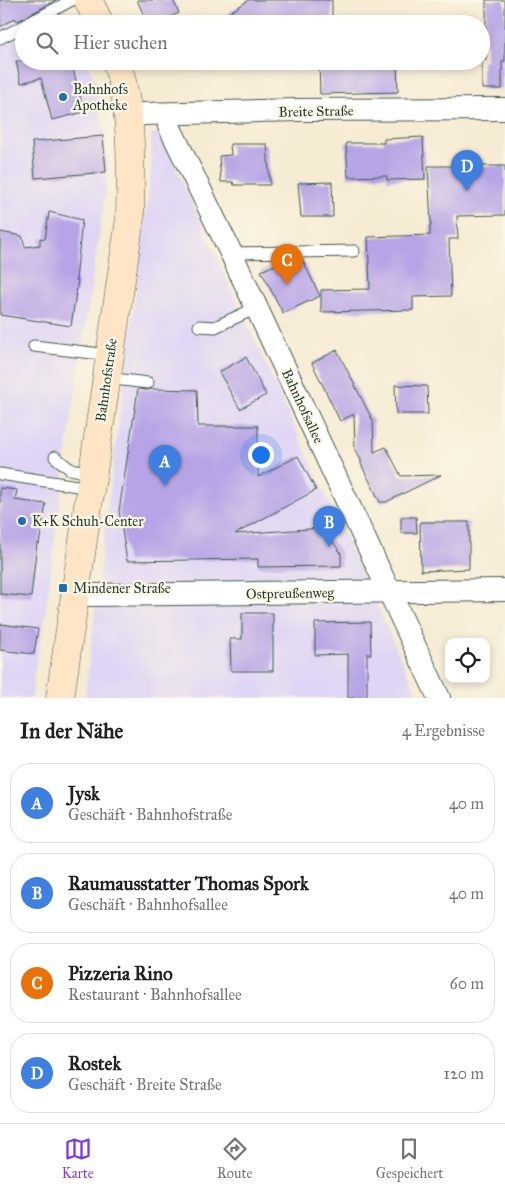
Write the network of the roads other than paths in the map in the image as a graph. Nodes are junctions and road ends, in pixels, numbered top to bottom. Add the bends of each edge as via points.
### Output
1 (72, 0) edge
2 (88, 0) edge
3 (44, 15) edge
4 (96, 15) edge
5 (15, 30) edge
6 (0, 38) edge
7 (119, 70) edge
8 (505, 109) edge
9 (168, 114) junction
10 (128, 116) junction
11 (354, 251) dead end
12 (231, 253) junction
13 (256, 308) junction
14 (199, 326) dead end
15 (34, 346) dead end
16 (108, 367) junction
17 (148, 383) dead end
18 (55, 457) dead end
19 (0, 474) edge
20 (91, 480) junction
21 (505, 590) edge
22 (390, 591) junction
23 (75, 592) junction
24 (60, 698) edge
25 (439, 698) edge

1 - 3 lane
2 - 4 main road
5 - 6 lane
7 - 10 main road, Bahnhofstraße
8 - 9 street, Breite Straße
9 - 10 street, Breite Straße
9 - 12 street, Bahnhofsallee via 169,126
10 - 16 main road, Bahnhofstraße via 130,218
11 - 12 lane
12 - 13 street, Bahnhofsallee
13 - 14 lane via 215,327
13 - 22 street, Bahnhofsallee
15 - 16 lane
16 - 17 lane
16 - 20 main road, Bahnhofstraße
18 - 20 lane
19 - 20 lane
20 - 23 main road, Bahnhofstraße
21 - 22 street, Ostpreußenweg
22 - 23 street, Ostpreußenweg via 100,595
22 - 25 street, Bahnhofsallee
23 - 24 main road, Bahnhofstraße

